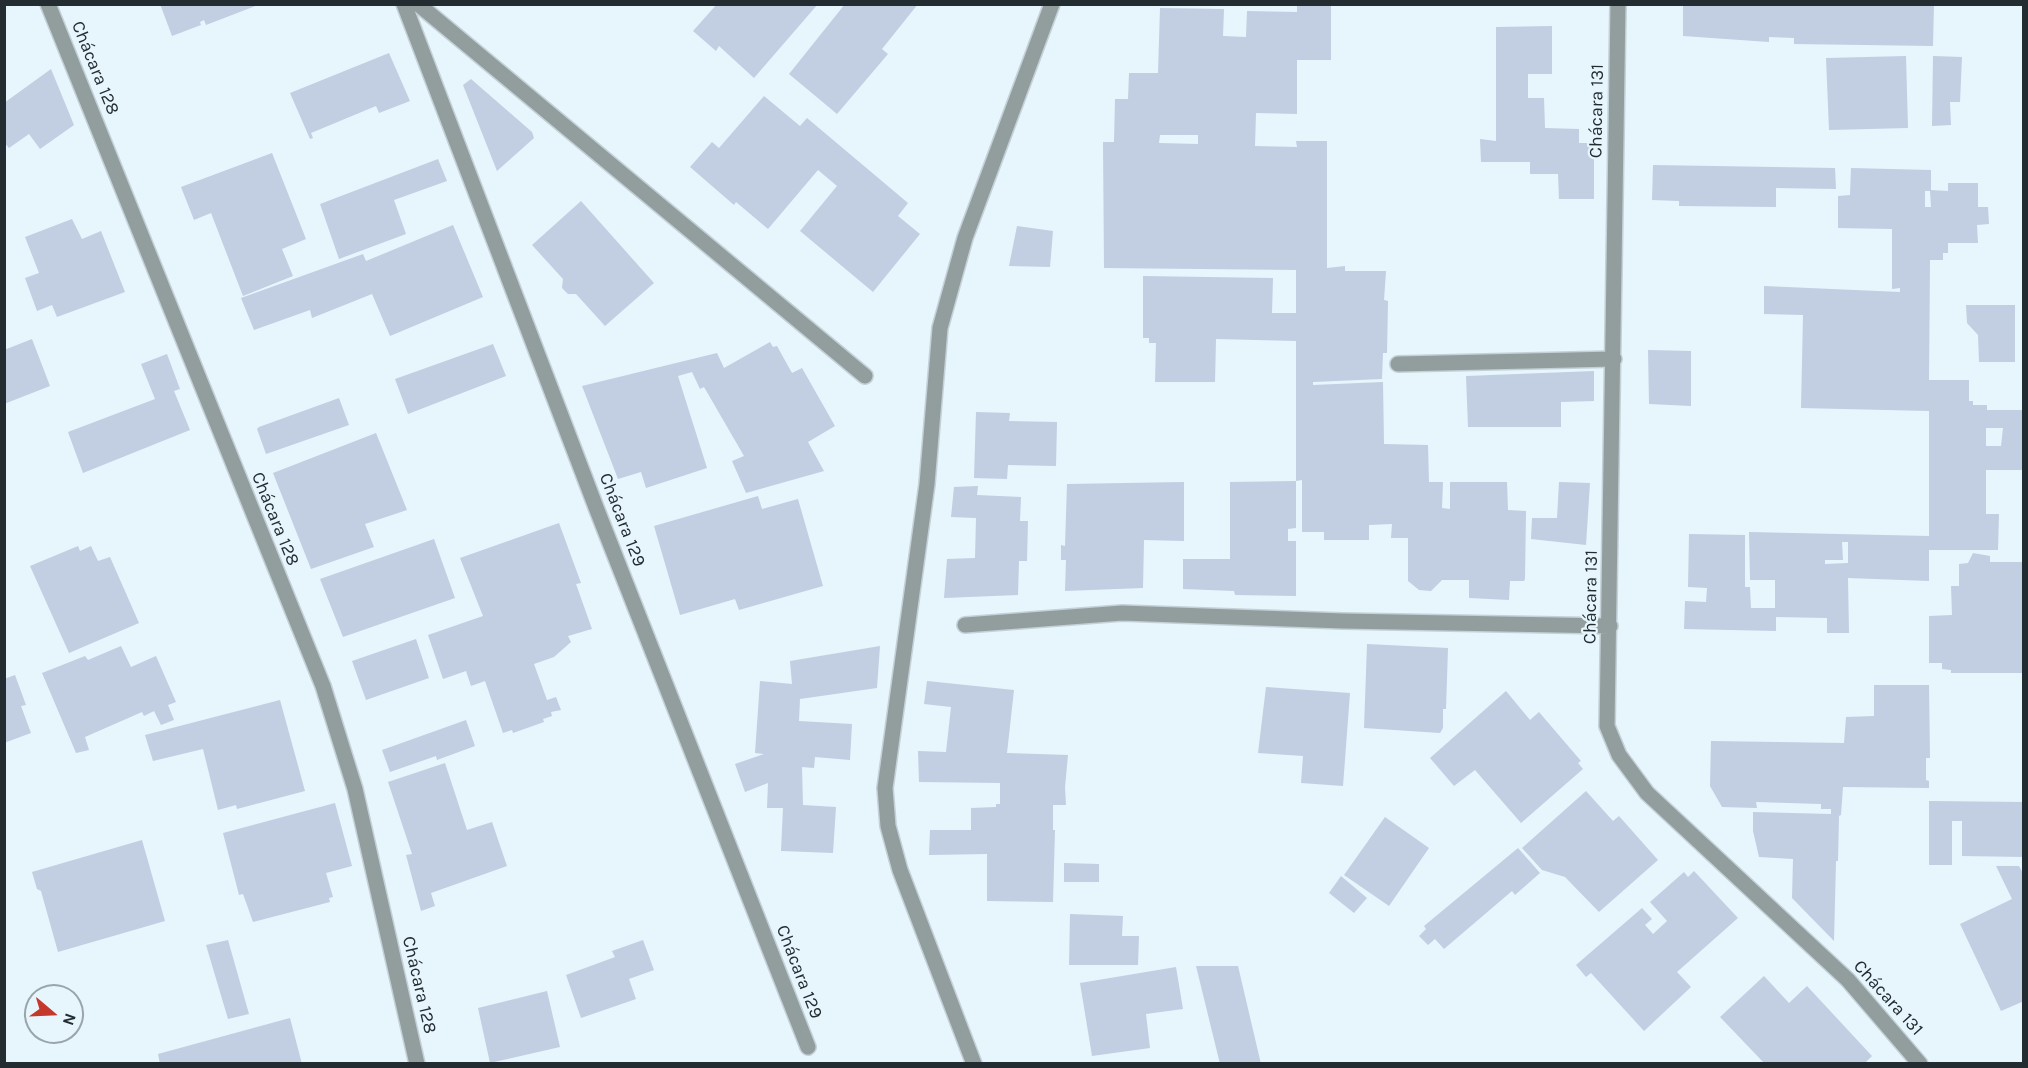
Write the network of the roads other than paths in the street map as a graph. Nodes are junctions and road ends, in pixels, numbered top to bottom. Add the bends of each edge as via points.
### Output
1 (48, 4) edge
2 (404, 4) edge
3 (418, 4) edge
4 (1052, 4) edge
5 (1618, 4) edge
6 (1614, 359) junction
7 (1398, 364) dead end
8 (865, 376) dead end
9 (965, 625) dead end
10 (1610, 626) junction
11 (808, 1047) dead end
12 (417, 1064) edge
13 (974, 1064) edge
14 (1920, 1064) edge

1 - 12 street, Chácara 128 via 322,686 356,789
2 - 11 street, Chácara 129
3 - 8 street
4 - 13 street via 965,237 940,328 927,484 885,788 888,826 900,870
5 - 6 street, Chácara 131
6 - 7 street
6 - 10 street, Chácara 131
9 - 10 street via 1122,613
10 - 14 street, Chácara 131 via 1607,726 1619,754 1647,793 1848,980

